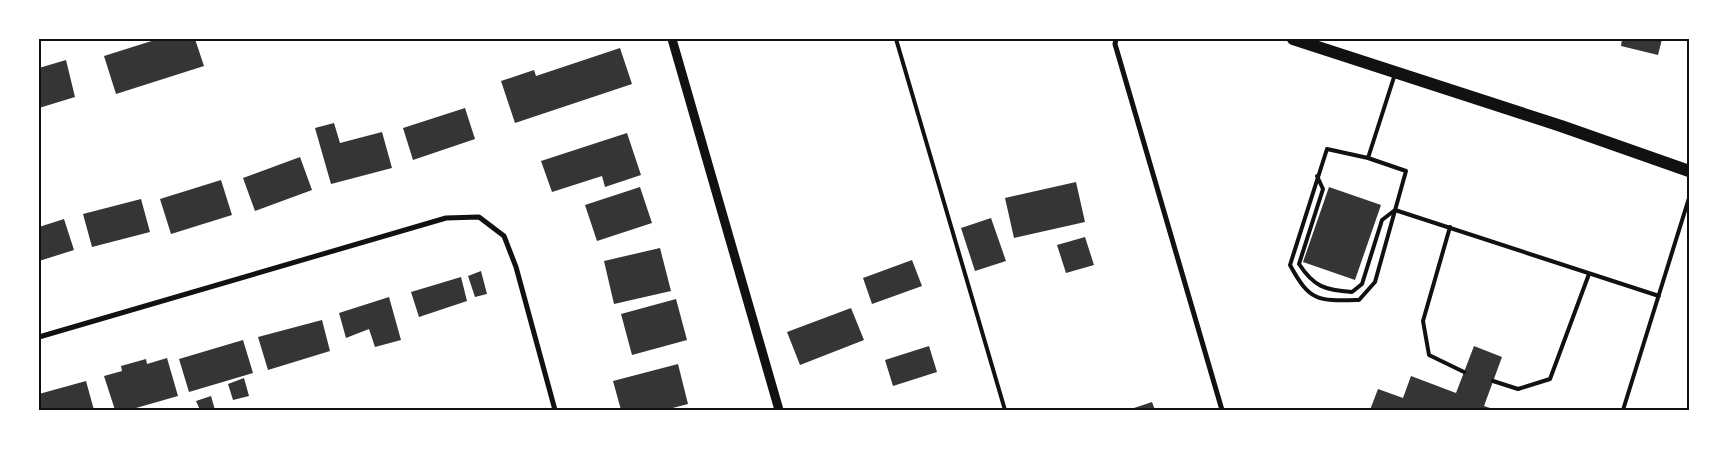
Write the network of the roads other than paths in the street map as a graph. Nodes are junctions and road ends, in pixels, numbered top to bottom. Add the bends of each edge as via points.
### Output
1 (672, 39) edge
2 (896, 39) edge
3 (1116, 39) edge
4 (1293, 39) edge
5 (1396, 71) junction
6 (1368, 158) junction
7 (1689, 171) edge
8 (1317, 176) junction
9 (1689, 198) edge
10 (1395, 210) junction
11 (1450, 227) junction
12 (1589, 274) junction
13 (1658, 296) junction
14 (39, 337) edge
15 (1464, 372) dead end
16 (1493, 381) dead end
17 (555, 410) edge
18 (779, 410) edge
19 (1005, 410) edge
20 (1222, 410) edge
21 (1623, 410) edge

1 - 18 street
2 - 19 lane
3 - 20 street
4 - 5 main road
5 - 6 lane
5 - 7 main road
6 - 8 lane via 1327,149
6 - 10 lane via 1406,171
8 - 10 lane via 1323,190 1299,264 1310,280 1323,288 1352,292 1362,284 1382,220
8 - 10 lane via 1290,265 1303,288 1315,296 1329,300 1359,300 1367,294 1375,282
9 - 13 lane
10 - 11 lane
11 - 12 lane
11 - 15 lane via 1423,321 1429,355
12 - 13 lane
12 - 16 lane via 1550,379 1518,389
13 - 21 lane
14 - 17 street via 446,218 479,217 504,236

